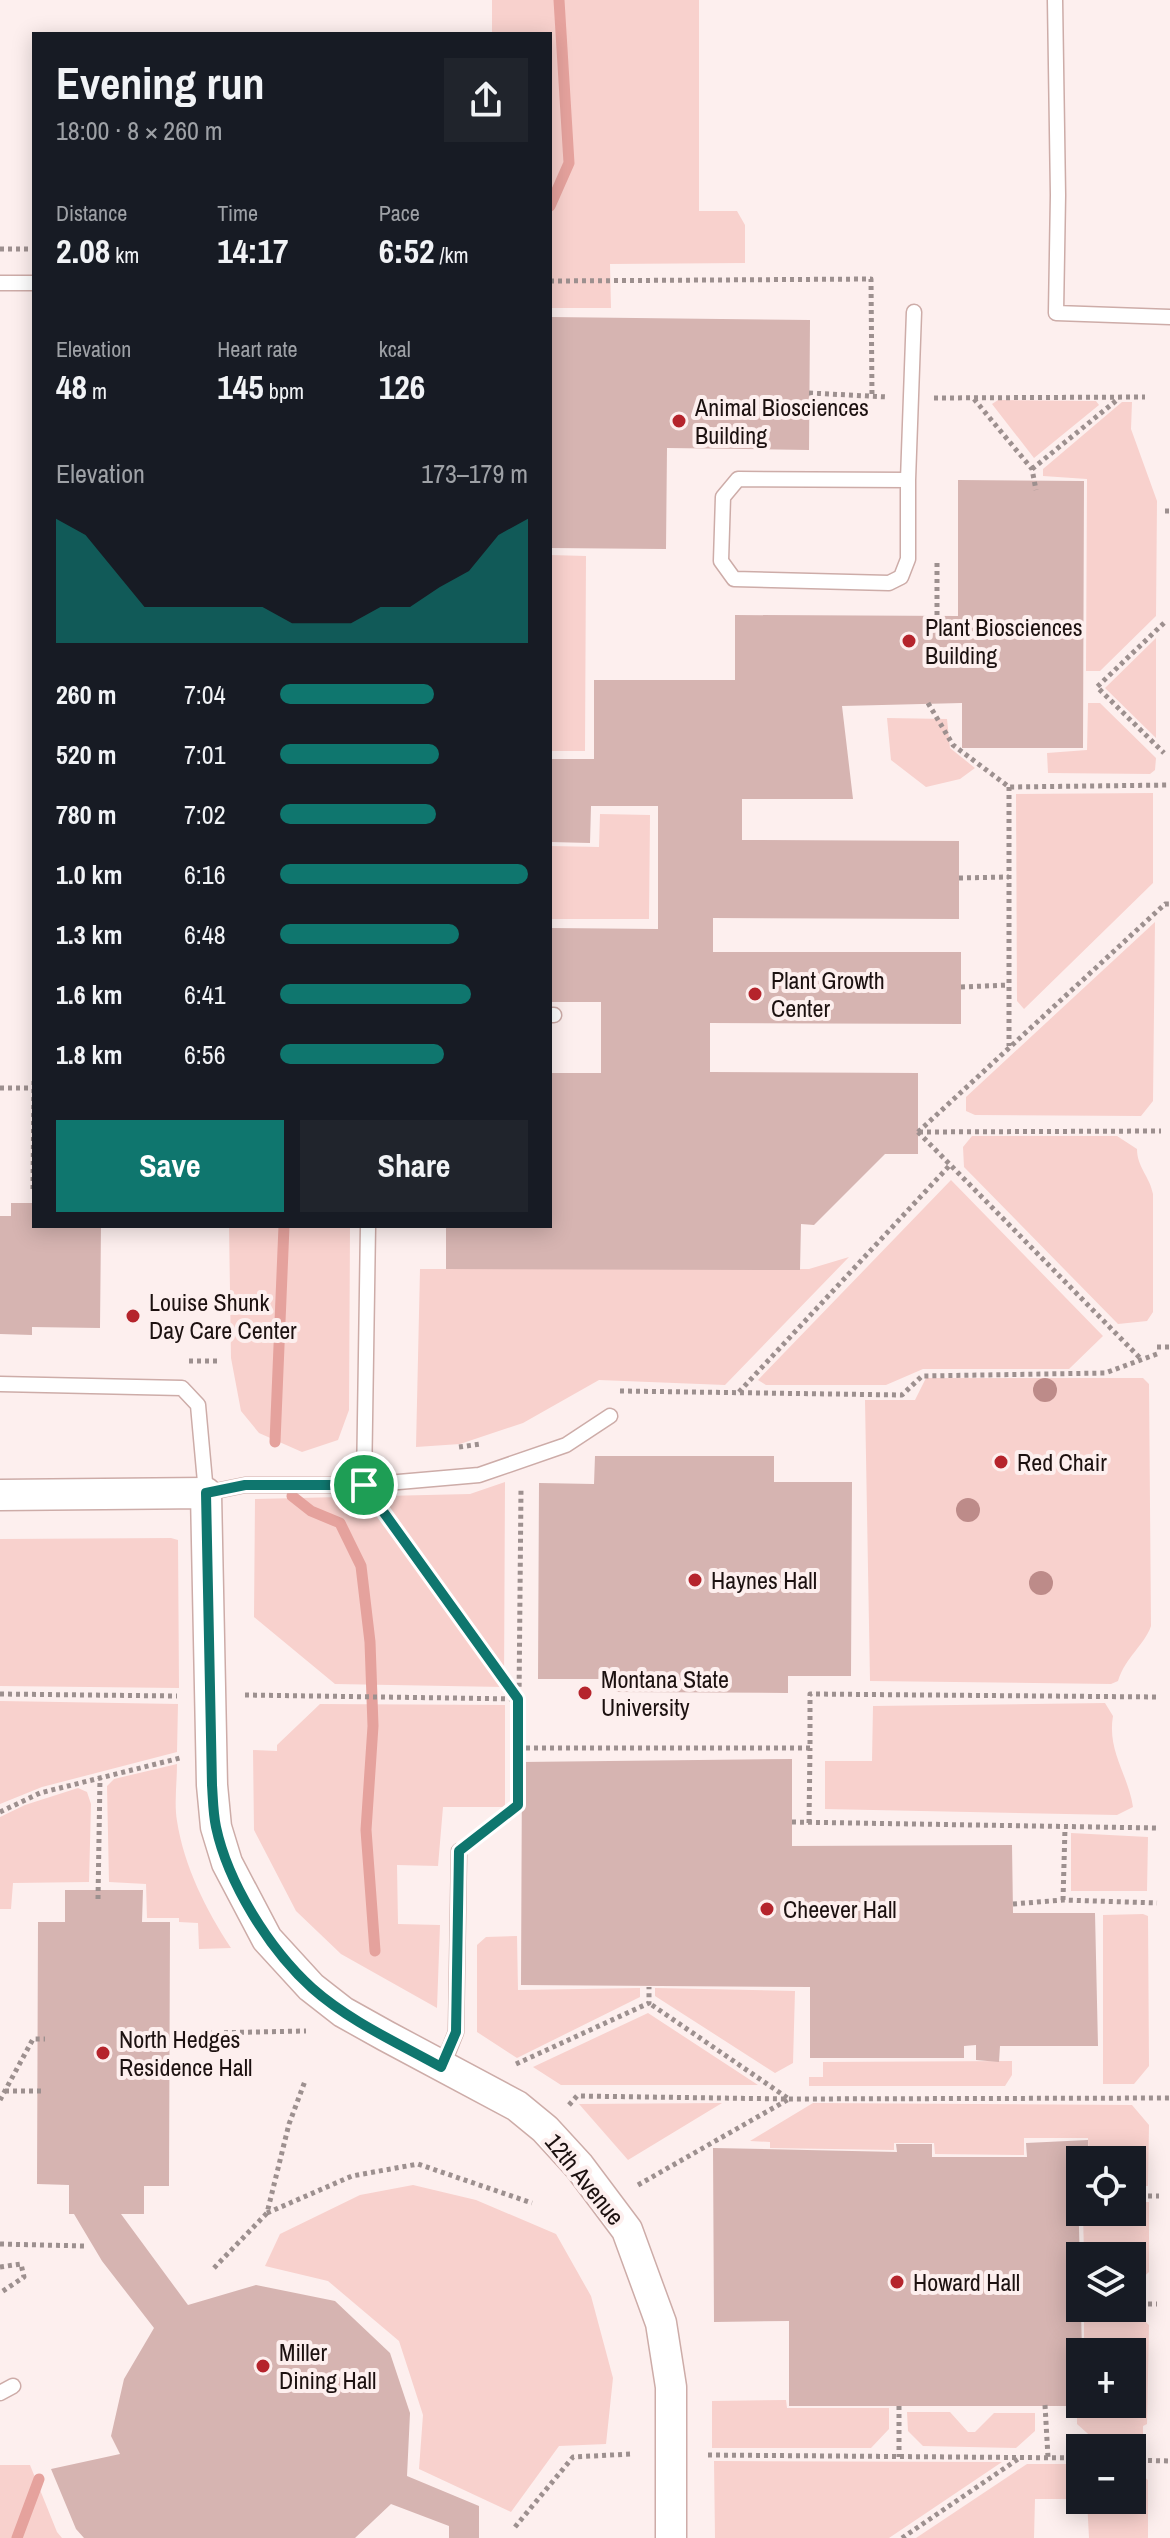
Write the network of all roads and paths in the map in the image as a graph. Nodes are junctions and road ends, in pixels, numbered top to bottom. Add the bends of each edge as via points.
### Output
1 (1055, 0) edge
2 (0, 249) edge
3 (32, 249) edge
4 (552, 281) edge
5 (0, 283) edge
6 (32, 283) edge
7 (914, 312) dead end
8 (1170, 317) edge
9 (809, 393) dead end
10 (872, 397) junction
11 (1145, 397) dead end
12 (912, 398) junction
13 (973, 398) junction
14 (1117, 399) junction
15 (1032, 469) junction
16 (908, 480) junction
17 (1036, 490) dead end
18 (1164, 623) dead end
19 (928, 703) dead end
20 (1164, 753) dead end
21 (1170, 785) edge
22 (1009, 787) junction
23 (1009, 877) junction
24 (959, 878) dead end
25 (1170, 904) edge
26 (1009, 985) junction
27 (961, 987) dead end
28 (1009, 1047) junction
29 (0, 1088) edge
30 (32, 1088) edge
31 (1161, 1131) dead end
32 (918, 1132) junction
33 (950, 1165) junction
34 (368, 1228) edge
35 (1170, 1347) edge
36 (1142, 1360) junction
37 (0, 1384) edge
38 (610, 1391) dead end
39 (739, 1392) junction
40 (610, 1416) dead end
41 (492, 1442) dead end
42 (451, 1449) dead end
43 (364, 1485) junction
44 (521, 1485) dead end
45 (206, 1493) junction
46 (0, 1495) edge
47 (0, 1694) edge
48 (245, 1695) dead end
49 (182, 1696) dead end
50 (1159, 1697) dead end
51 (518, 1699) junction
52 (518, 1748) junction
53 (810, 1748) junction
54 (181, 1757) dead end
55 (100, 1778) junction
56 (0, 1812) edge
57 (792, 1822) dead end
58 (809, 1823) junction
59 (1065, 1828) junction
60 (1157, 1828) dead end
61 (459, 1851) joint
62 (98, 1899) dead end
63 (1063, 1900) junction
64 (1157, 1903) dead end
65 (1013, 1904) dead end
66 (649, 1987) dead end
67 (649, 2003) junction
68 (306, 2031) dead end
69 (208, 2033) dead end
70 (45, 2039) dead end
71 (516, 2064) dead end
72 (441, 2067) junction
73 (305, 2081) dead end
74 (5, 2091) junction
75 (45, 2091) dead end
76 (1170, 2098) edge
77 (789, 2099) junction
78 (0, 2100) edge
79 (569, 2105) dead end
80 (638, 2185) dead end
81 (1146, 2196) edge
82 (1159, 2196) dead end
83 (532, 2203) dead end
84 (267, 2213) junction
85 (1, 2244) edge
86 (85, 2246) dead end
87 (0, 2267) edge
88 (214, 2268) dead end
89 (0, 2293) edge
90 (1146, 2304) edge
91 (1157, 2304) dead end
92 (1045, 2405) dead end
93 (899, 2406) dead end
94 (631, 2454) dead end
95 (708, 2455) dead end
96 (899, 2457) junction
97 (1048, 2457) junction
98 (1018, 2458) junction
99 (1066, 2458) edge
100 (1146, 2460) edge
101 (1170, 2461) edge
102 (515, 2527) dead end
103 (671, 2538) edge
104 (902, 2538) edge

1 - 8 lane via 1056,313
2 - 3 path
4 - 10 path via 871,279
5 - 6 lane
7 - 12 lane
9 - 10 path
10 - 12 path
11 - 14 path
12 - 13 path
12 - 16 lane
13 - 14 path
13 - 15 path
14 - 15 path
15 - 17 path
16 - 16 lane via 738,479 723,497 721,561 734,579 889,583 901,577 908,559
18 - 20 path via 1097,687
19 - 22 path via 953,745
21 - 22 path
22 - 23 path
23 - 24 path
23 - 26 path
25 - 28 path
26 - 27 path
26 - 28 path
28 - 32 path
29 - 30 path
31 - 32 path
32 - 33 path
33 - 36 path
33 - 39 path
34 - 43 lane
35 - 36 path
36 - 39 path via 1105,1373 922,1376 902,1395
37 - 45 lane via 182,1388 198,1405
38 - 39 path
40 - 43 lane via 566,1445 479,1475
41 - 42 path
43 - 45 lane via 245,1485
43 - 51 path
44 - 51 path
45 - 46 street
45 - 72 street, 12th Avenue via 212,1785 216,1827 227,1863 267,1939 311,1987 343,2012
47 - 49 path
48 - 51 path
50 - 53 path via 810,1694
51 - 52 path
52 - 53 path
52 - 61 path via 518,1805
53 - 58 path
54 - 55 path
55 - 56 path via 40,1793
55 - 62 path
57 - 58 path
58 - 59 path
59 - 60 path
59 - 63 path
61 - 72 lane via 456,2032
63 - 64 path
63 - 65 path
66 - 67 path
67 - 71 path
67 - 77 path
68 - 69 path
70 - 74 path via 33,2039
72 - 103 street, 12th Avenue via 517,2106 545,2129 627,2230 661,2323 671,2387
73 - 84 path
74 - 75 path
74 - 78 path
76 - 77 path
77 - 79 path via 577,2096
77 - 80 path
81 - 82 path
83 - 84 path via 418,2164 352,2176
84 - 88 path
85 - 86 path
87 - 89 path via 21,2264 24,2277
90 - 91 path
92 - 97 path
93 - 96 path
94 - 102 path via 573,2457
95 - 96 path
96 - 98 path
97 - 98 path
97 - 99 path
98 - 104 path
100 - 101 path

